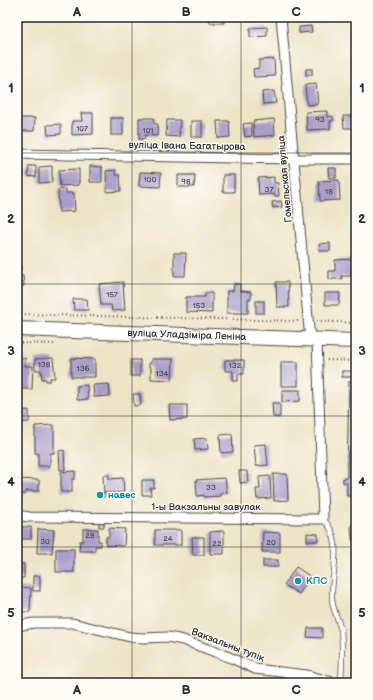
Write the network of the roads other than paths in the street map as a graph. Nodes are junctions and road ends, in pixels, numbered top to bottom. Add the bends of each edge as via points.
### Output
1 (281, 17) edge
2 (17, 154) edge
3 (356, 158) edge
4 (294, 159) junction
5 (17, 328) edge
6 (313, 340) junction
7 (356, 341) edge
8 (17, 514) edge
9 (323, 519) junction
10 (17, 626) edge
11 (336, 683) edge
12 (341, 683) edge

1 - 4 street, Гомельская вуліца
2 - 4 street, вуліца Івана Багатырова
3 - 4 street, вуліца Івана Багатырова
4 - 6 street, Гомельская вуліца via 308,321
5 - 6 main road, вуліца Уладзіміра Леніна
6 - 7 main road, вуліца Уладзіміра Леніна
6 - 9 street, Гомельская вуліца
8 - 9 street, 1-ы Вакзальны завулак via 29,517
9 - 12 lane via 330,526 336,541 332,599 341,630
10 - 11 street, Вакзальны тупік via 34,623 72,623 130,637 168,637 183,640 255,669 307,675

